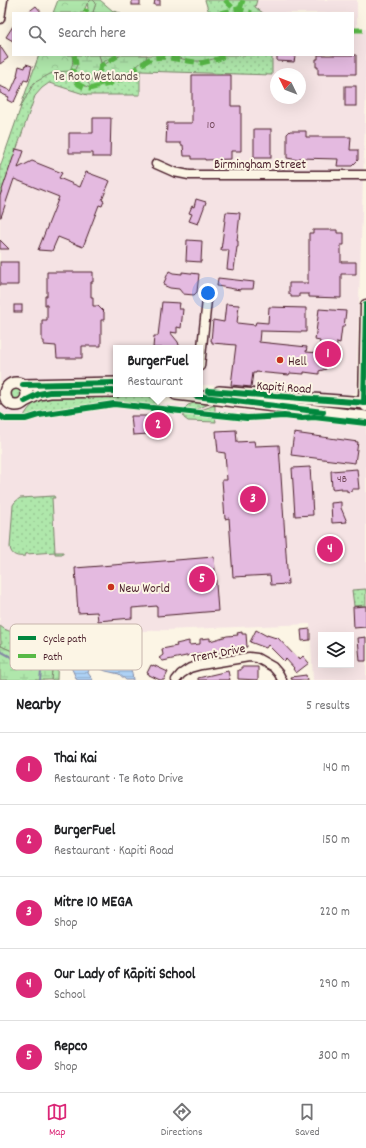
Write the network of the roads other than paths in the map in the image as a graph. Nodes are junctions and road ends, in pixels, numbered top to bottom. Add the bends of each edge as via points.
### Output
1 (3, 0) edge
2 (0, 19) edge
3 (156, 164) dead end
4 (366, 176) edge
5 (207, 300) dead end
6 (366, 305) edge
7 (202, 345) edge
8 (366, 373) edge
9 (23, 385) junction
10 (113, 385) edge
11 (113, 385) edge
12 (3, 392) edge
13 (203, 393) edge
14 (203, 394) edge
15 (25, 401) junction
16 (366, 406) edge
17 (352, 415) junction
18 (366, 417) edge
19 (176, 680) edge
20 (282, 680) edge

1 - 2 street
3 - 4 street, Birmingham Street via 189,175
5 - 7 street
6 - 8 street
8 - 16 street
9 - 10 main road
9 - 12 main road via 12,384
9 - 15 main road via 28,393
11 - 15 main road via 50,392
12 - 15 main road via 12,405 18,406
13 - 16 main road, Kapiti Road
14 - 17 main road, Kapiti Road
16 - 17 street
17 - 18 main road, Kapiti Road
19 - 20 street, Trent Drive via 185,671 201,665 249,657 257,658 273,667

